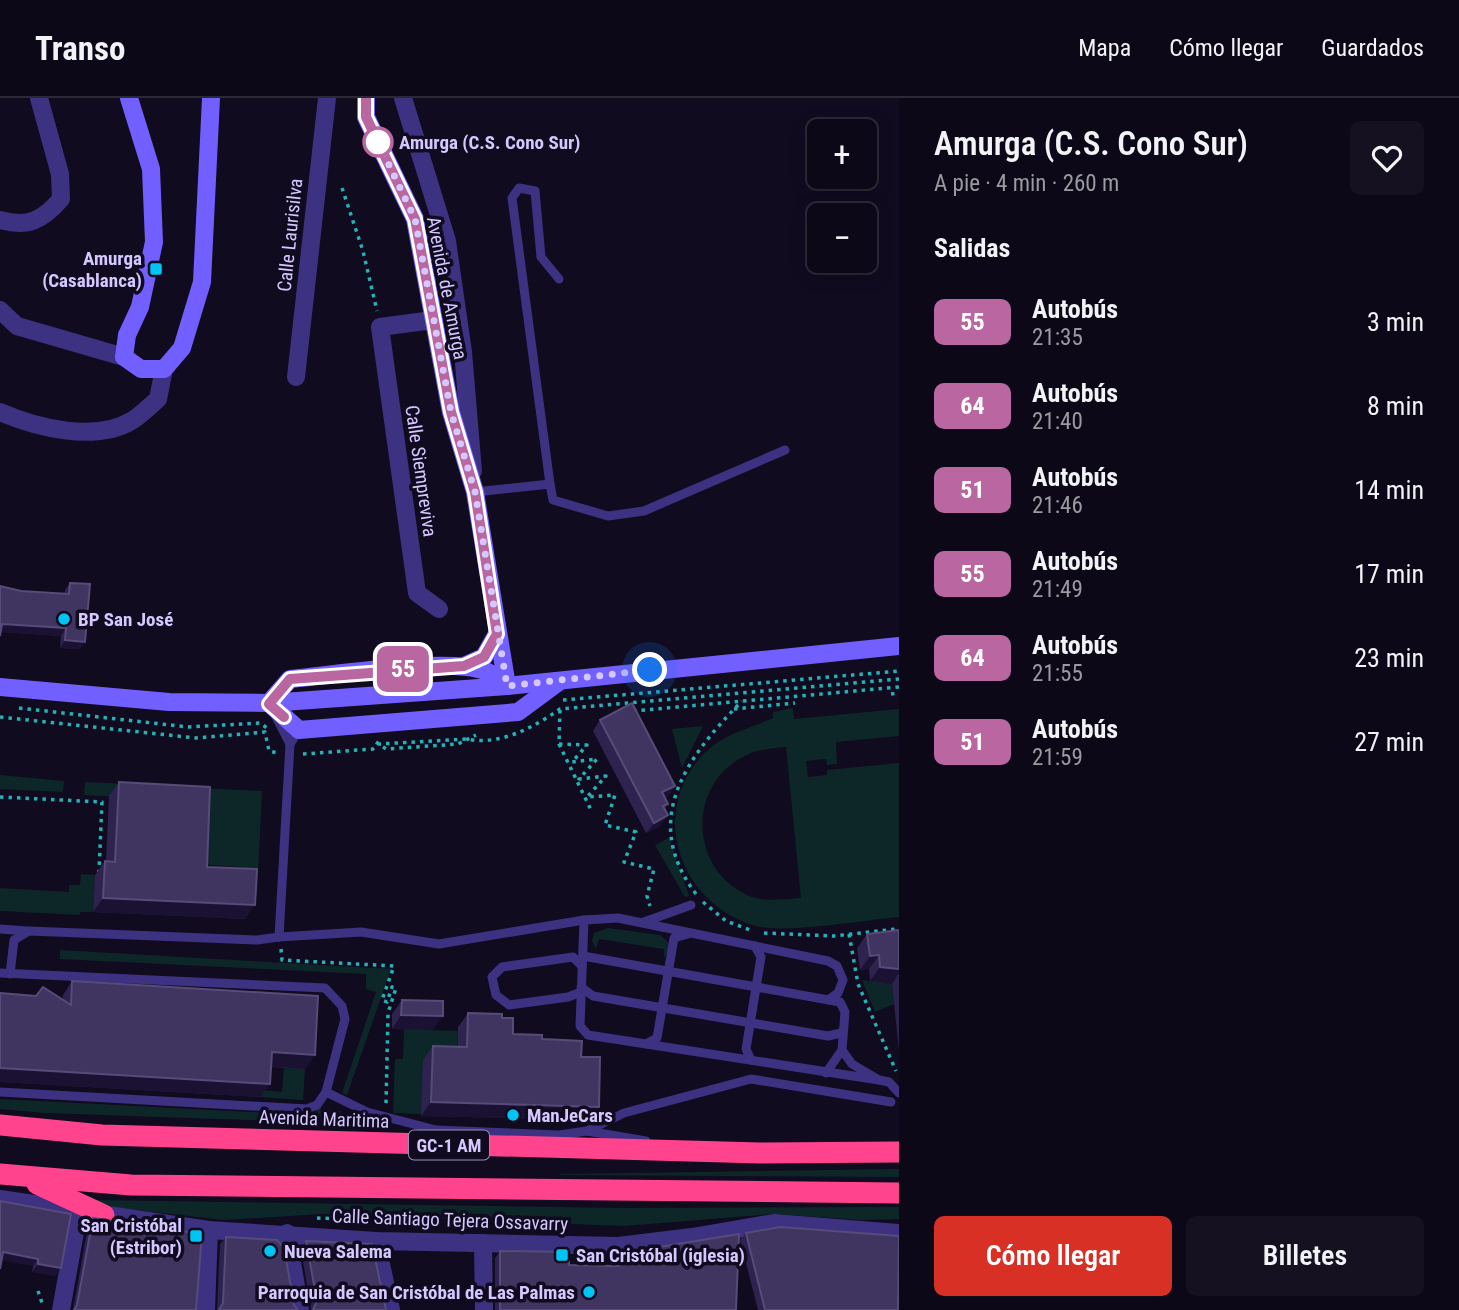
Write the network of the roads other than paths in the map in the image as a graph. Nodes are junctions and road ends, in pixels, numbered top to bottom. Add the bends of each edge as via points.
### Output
1 (39, 98) edge
2 (129, 98) edge
3 (211, 98) edge
4 (327, 98) edge
5 (366, 98) edge
6 (403, 98) edge
7 (0, 220) edge
8 (559, 279) dead end
9 (0, 310) edge
10 (433, 320) junction
11 (463, 352) junction
12 (439, 354) junction
13 (124, 357) junction
14 (164, 369) junction
15 (296, 377) dead end
16 (0, 412) edge
17 (785, 450) dead end
18 (550, 484) junction
19 (475, 492) junction
20 (439, 609) dead end
21 (497, 634) junction
22 (899, 646) edge
23 (464, 666) junction
24 (562, 680) junction
25 (507, 686) junction
26 (0, 687) edge
27 (269, 704) junction
28 (474, 716) junction
29 (295, 737) junction
30 (691, 905) dead end
31 (584, 920) junction
32 (642, 923) junction
33 (0, 929) edge
34 (29, 931) junction
35 (692, 933) junction
36 (279, 937) junction
37 (755, 946) junction
38 (596, 958) junction
39 (579, 960) junction
40 (669, 970) junction
41 (5, 973) edge
42 (756, 986) junction
43 (581, 989) junction
44 (828, 1000) junction
45 (663, 1008) junction
46 (750, 1023) junction
47 (841, 1032) junction
48 (644, 1044) junction
49 (842, 1050) junction
50 (751, 1060) junction
51 (826, 1073) junction
52 (879, 1080) junction
53 (898, 1089) edge
54 (0, 1092) edge
55 (326, 1092) junction
56 (891, 1102) dead end
57 (0, 1125) edge
58 (469, 1131) junction
59 (587, 1131) junction
60 (443, 1145) junction
61 (710, 1152) junction
62 (899, 1152) edge
63 (0, 1174) edge
64 (26, 1178) junction
65 (899, 1193) edge
66 (0, 1199) edge
67 (79, 1210) junction
68 (104, 1215) junction
69 (209, 1230) junction
70 (287, 1233) junction
71 (899, 1233) edge
72 (376, 1241) junction
73 (483, 1244) junction
74 (61, 1310) edge
75 (206, 1310) edge
76 (300, 1310) edge
77 (391, 1310) edge
78 (485, 1310) edge

1 - 7 street via 60,174 61,199 45,218 15,225
2 - 13 street via 151,169 154,242
3 - 14 street via 202,282 182,348
4 - 15 street, Calle Laurisilva
5 - 10 street, Avenida de Amurga via 366,117 415,219
6 - 11 street, Avenida de Amurga via 447,242
8 - 18 lane via 541,257 535,191 519,188 512,198
9 - 13 street via 17,326
10 - 12 street, Avenida de Amurga
10 - 20 street, Calle Siempreviva via 380,327 417,593
11 - 12 lane via 452,363
11 - 19 street, Avenida de Amurga
12 - 19 street, Avenida de Amurga
13 - 14 street via 141,369
14 - 16 street via 158,399 131,421 96,432 50,427
17 - 18 lane via 644,511 608,516 553,500
18 - 19 lane
19 - 21 street, Avenida de Amurga
21 - 23 street via 484,657
21 - 25 street, Avenida de Amurga
22 - 24 street
23 - 25 street via 487,671
23 - 27 street via 290,679
24 - 25 street
24 - 28 street via 518,712
25 - 27 street
25 - 28 street
26 - 27 street via 169,702
27 - 29 street
28 - 29 street
29 - 36 lane
30 - 32 lane
31 - 32 lane via 618,918
31 - 36 lane via 439,944 361,932
31 - 38 lane via 586,943
31 - 39 lane
32 - 35 lane
33 - 34 lane
34 - 36 lane via 257,940
34 - 41 lane via 14,940
35 - 37 lane
35 - 40 lane via 674,938
37 - 42 lane via 761,957
37 - 44 lane via 837,966 843,980 841,989
38 - 39 lane
38 - 40 lane
39 - 43 lane
39 - 43 lane via 502,967 492,977 502,1002 519,1006 575,996
40 - 42 lane
40 - 45 lane
41 - 55 lane via 325,988 342,1006 345,1019
42 - 44 lane
42 - 46 lane
43 - 45 lane via 593,996
43 - 48 lane via 583,1031
44 - 47 lane via 843,1006
45 - 46 lane
45 - 48 lane via 657,1038
46 - 47 lane via 828,1036
46 - 50 lane via 746,1049
47 - 49 lane
48 - 50 lane
49 - 51 lane
49 - 52 lane via 852,1064
50 - 51 lane
51 - 52 lane
52 - 53 lane
54 - 55 lane via 307,1110
55 - 58 lane via 385,1118 436,1130
56 - 59 lane via 751,1079 624,1113
57 - 60 highway, Avenida Maritima / GC-1 AM via 102,1135
58 - 59 lane via 559,1135
58 - 60 lane
59 - 61 lane
60 - 61 highway, Avenida Maritima / GC-1 AM
61 - 62 highway, Avenida Maritima / GC-1 AM
63 - 64 highway
64 - 65 highway via 131,1185
64 - 68 highway
66 - 67 street, Calle Santiago Tejera Ossavarry
67 - 68 street, Calle Santiago Tejera Ossavarry
67 - 74 street
68 - 69 street, Calle Santiago Tejera Ossavarry
69 - 70 street, Calle Santiago Tejera Ossavarry
69 - 75 street
70 - 72 street, Calle Santiago Tejera Ossavarry
70 - 76 street
71 - 73 street, Calle Santiago Tejera Ossavarry via 774,1223 618,1246
72 - 73 street, Calle Santiago Tejera Ossavarry
72 - 77 street
73 - 78 street

